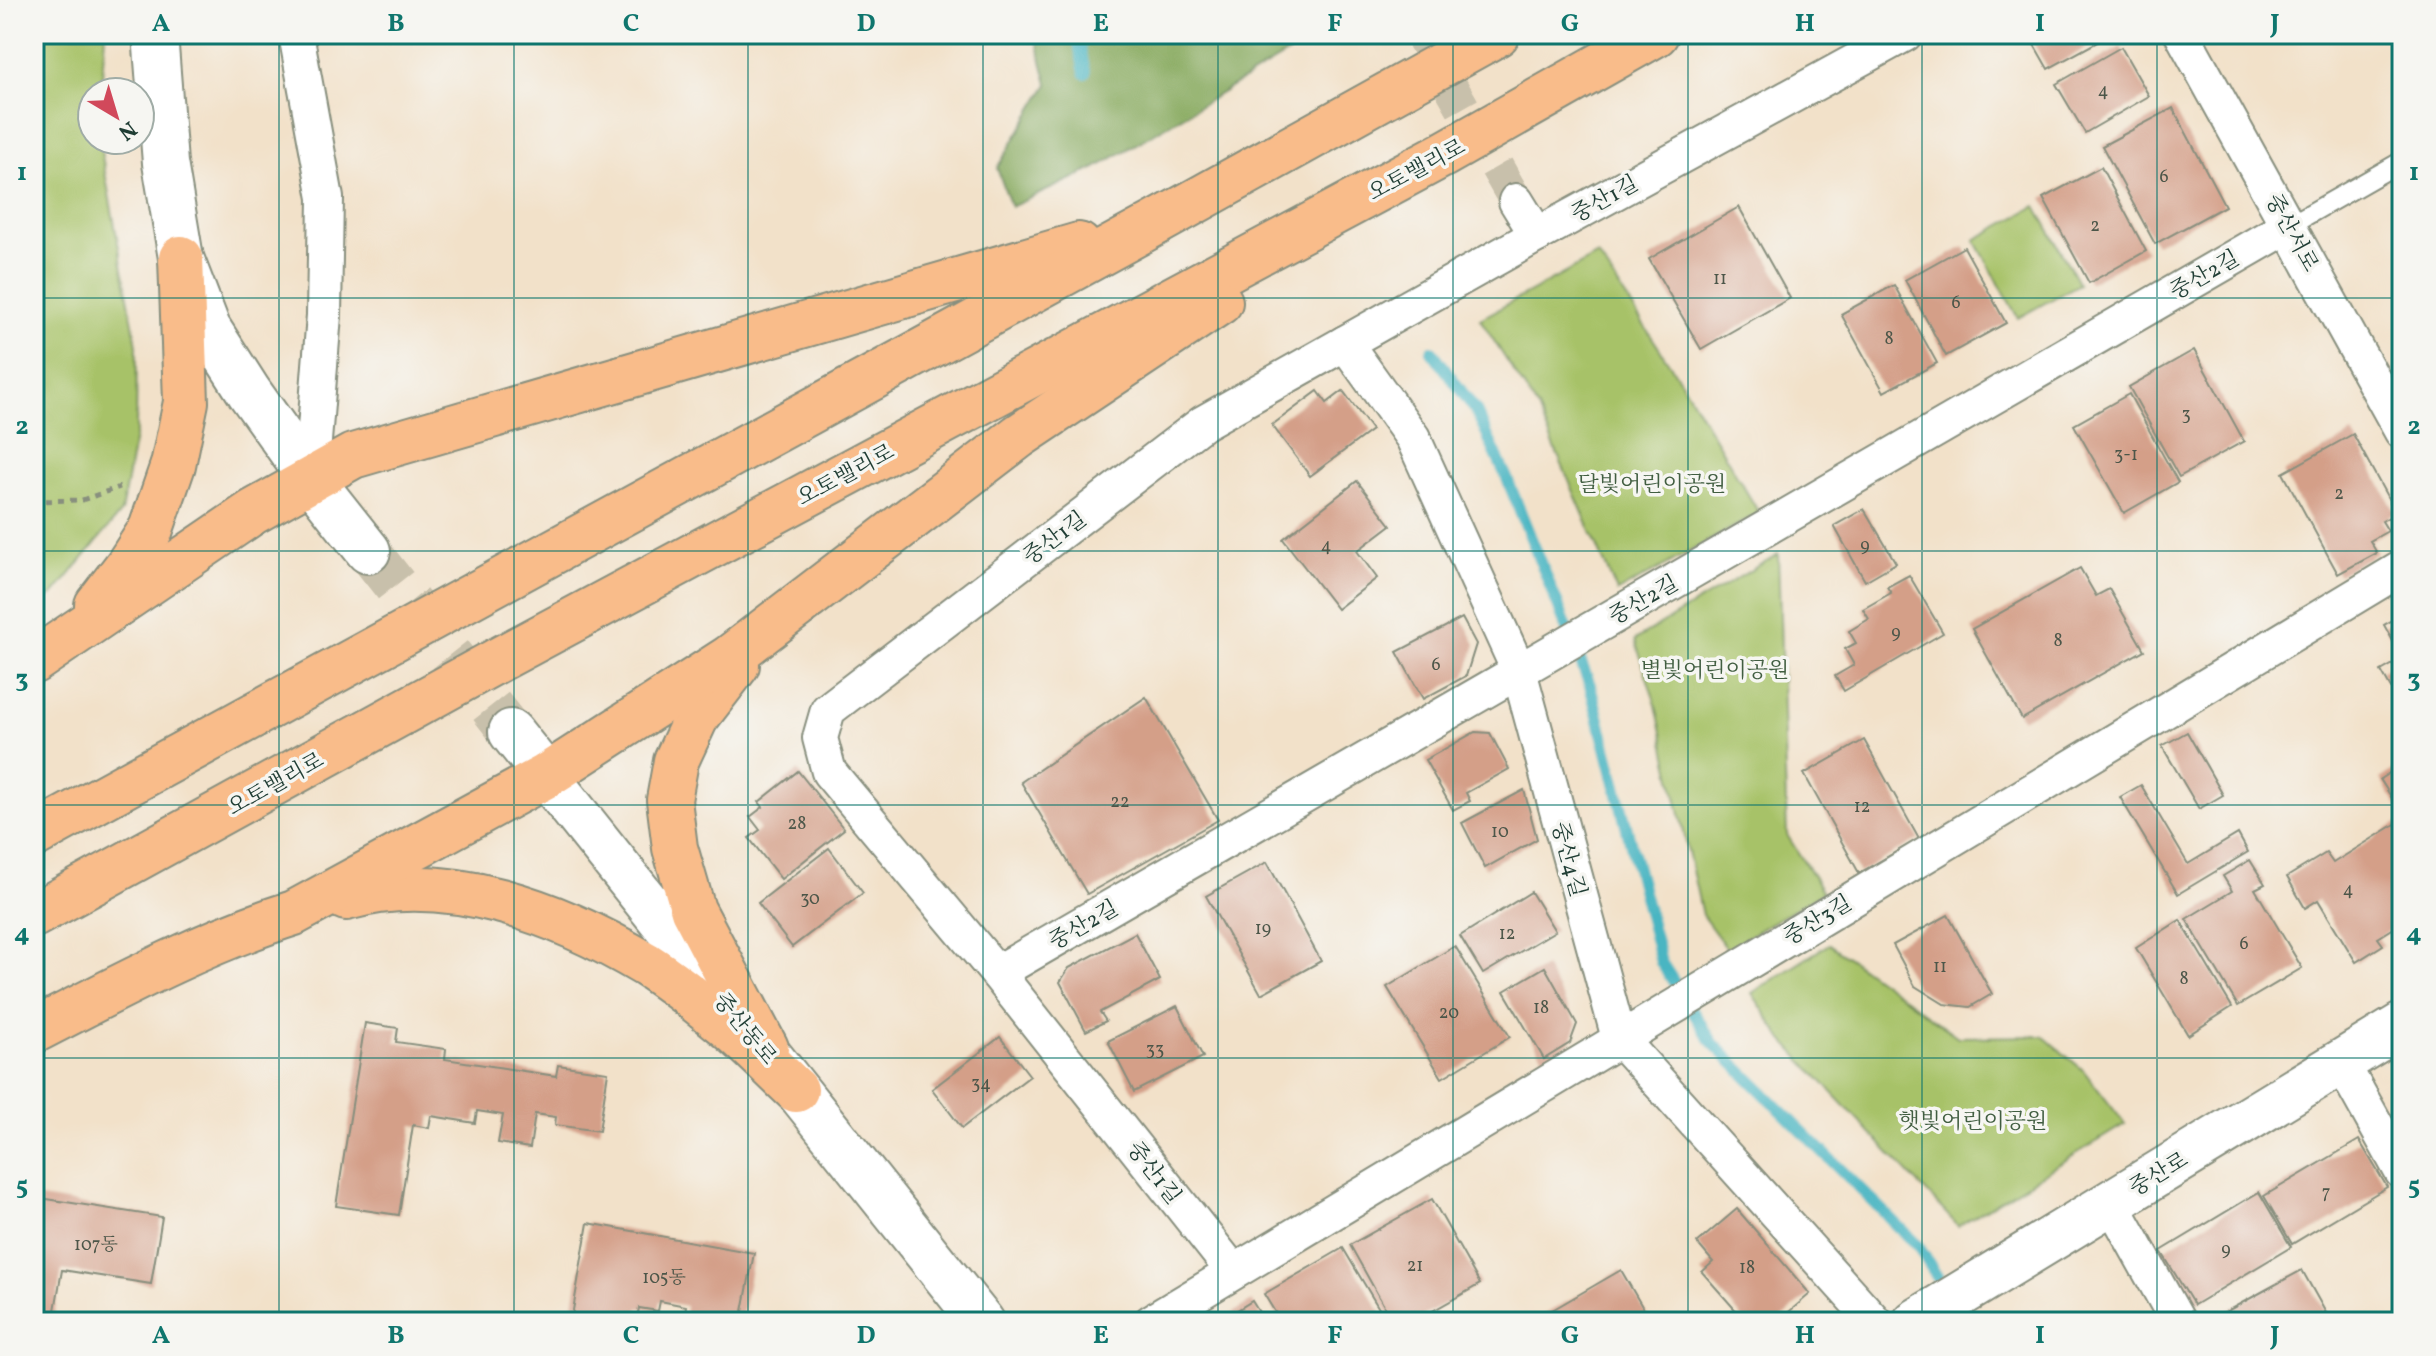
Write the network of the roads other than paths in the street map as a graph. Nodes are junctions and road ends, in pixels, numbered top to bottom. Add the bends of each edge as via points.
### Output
1 (155, 34) edge
2 (296, 34) edge
3 (1497, 34) edge
4 (1656, 34) edge
5 (1905, 34) edge
6 (2182, 34) edge
7 (1444, 154) junction
8 (2402, 161) edge
9 (1516, 201) tunnel mouth
10 (1158, 222) junction
11 (2290, 225) junction
12 (1537, 235) junction
13 (181, 258) junction
14 (1359, 335) junction
15 (2402, 432) edge
16 (311, 479) junction
17 (368, 551) tunnel mouth
18 (2402, 568) edge
19 (763, 632) junction
20 (44, 655) edge
21 (1519, 671) junction
22 (511, 732) tunnel mouth
23 (546, 776) junction
24 (34, 835) edge
25 (294, 913) junction
26 (34, 915) edge
27 (997, 973) junction
28 (2402, 1025) edge
29 (1632, 1030) junction
30 (34, 1031) edge
31 (2341, 1062) junction
32 (785, 1077) junction
33 (2402, 1172) edge
34 (2111, 1202) junction
35 (1233, 1271) junction
36 (982, 1322) edge
37 (1151, 1322) edge
38 (1875, 1322) edge
39 (1915, 1322) edge
40 (2178, 1322) edge

1 - 13 street via 165,163
2 - 16 street via 326,198 324,315
3 - 10 highway
4 - 7 highway, 오토밸리로
5 - 12 street, 중산1길
6 - 11 street, 중산서로
7 - 19 highway via 1019,436
7 - 26 highway, 오토밸리로 via 484,667
8 - 11 lane
9 - 12 street
10 - 16 highway via 353,456
10 - 24 highway
11 - 15 street, 중산서로
11 - 21 street, 중산2길
12 - 14 street, 중산1길
13 - 16 street via 208,328
13 - 20 highway via 186,402 173,465 151,529 93,609
14 - 21 street, 중산4길 via 1413,438
14 - 27 street, 중산1길 via 1203,423 828,710 820,738 829,772
16 - 17 street
16 - 20 highway via 253,512
18 - 29 street, 중산3길
19 - 23 highway
19 - 32 highway via 696,718 676,761 669,800 675,848 693,910
21 - 27 street, 중산2길
21 - 29 street, 중산4길
22 - 23 street, 중산동로
23 - 25 highway
23 - 32 street, 중산동로
25 - 30 highway via 255,925
25 - 32 highway via 406,888 488,896 559,920 647,966 722,1021
27 - 35 street, 중산1길
28 - 31 street, 중산로
29 - 35 street, 중산3길
29 - 38 street, 중산4길
31 - 33 street
31 - 34 street, 중산로
32 - 36 street, 중산동로
34 - 39 street, 중산로
34 - 40 street
35 - 37 street, 중산3길

